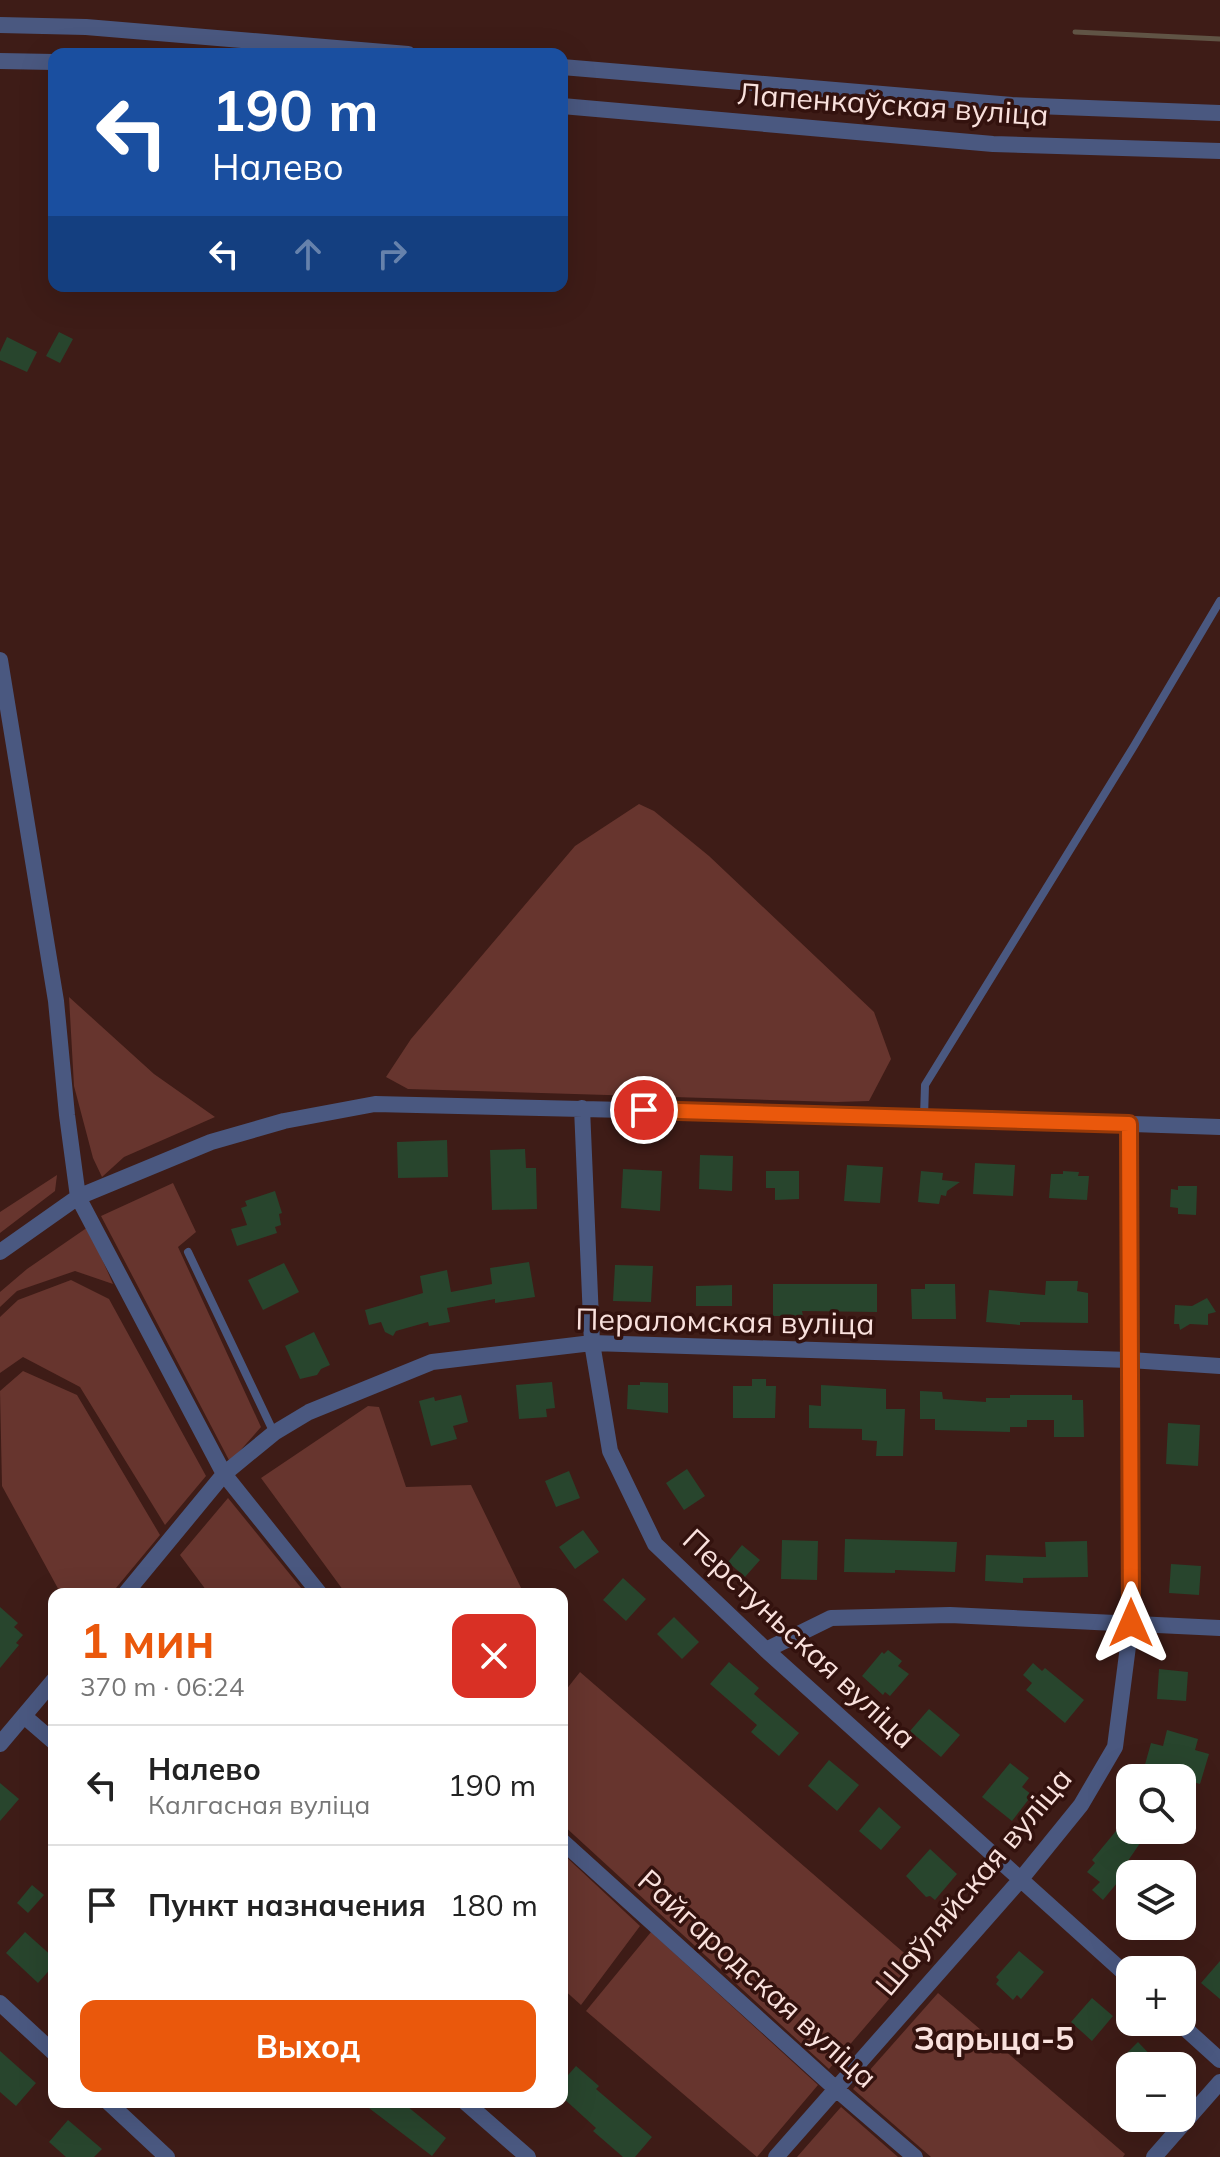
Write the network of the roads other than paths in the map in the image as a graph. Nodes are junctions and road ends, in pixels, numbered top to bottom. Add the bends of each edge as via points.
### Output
1 (0, 25) edge
2 (336, 48) edge
3 (0, 61) edge
4 (48, 62) edge
5 (568, 68) edge
6 (568, 107) edge
7 (1220, 113) edge
8 (1220, 151) edge
9 (1220, 601) edge
10 (0, 660) edge
11 (582, 1108) junction
12 (924, 1117) junction
13 (1129, 1124) junction
14 (1220, 1127) edge
15 (78, 1197) junction
16 (0, 1252) edge
17 (188, 1252) dead end
18 (592, 1343) junction
19 (1130, 1360) junction
20 (1220, 1366) edge
21 (274, 1433) junction
22 (224, 1474) junction
23 (130, 1588) edge
24 (315, 1588) edge
25 (1131, 1623) junction
26 (1220, 1628) edge
27 (766, 1650) junction
28 (48, 1687) edge
29 (24, 1716) junction
30 (48, 1737) edge
31 (0, 1744) edge
32 (568, 1846) edge
33 (1021, 1879) junction
34 (1116, 1965) edge
35 (0, 2003) edge
36 (1193, 2036) edge
37 (48, 2047) edge
38 (1220, 2060) edge
39 (1220, 2082) edge
40 (836, 2089) junction
41 (114, 2108) edge
42 (472, 2108) edge
43 (167, 2157) edge
44 (528, 2157) edge
45 (776, 2157) edge
46 (915, 2157) edge
47 (1154, 2157) edge

1 - 2 street
3 - 4 street
5 - 7 street, Лапенкаўская вуліца via 1012,105
6 - 8 street, Лапенкаўская вуліца via 993,144
9 - 12 lane via 925,1085
10 - 15 street via 56,1001
11 - 12 street
11 - 15 street via 375,1104 211,1142
11 - 18 street, Перстуньская вуліца
12 - 13 street
13 - 14 street
13 - 19 street, Шаўляйская вуліца
15 - 16 street
15 - 22 street
17 - 21 lane
18 - 19 street, Пераломская вуліца
18 - 21 street, Пераломская вуліца via 432,1362 309,1412
18 - 27 street, Перстуньская вуліца via 610,1451 655,1544
19 - 20 street, Пераломская вуліца
19 - 25 street, Шаўляйская вуліца
21 - 22 street, Пераломская вуліца
22 - 23 street, Пераломская вуліца
22 - 24 street
25 - 26 street
25 - 27 street via 950,1615 831,1618
25 - 33 street, Шаўляйская вуліца via 1115,1747 1081,1805
27 - 33 street, Перстуньская вуліца
28 - 29 street
29 - 30 street
29 - 31 street
32 - 40 street, Райгародская вуліца
33 - 34 street, Перстуньская вуліца
33 - 40 street, Шаўляйская вуліца
35 - 37 street
36 - 38 street
39 - 47 street
40 - 45 street, Шаўляйская вуліца
40 - 46 street, Райгародская вуліца
41 - 43 street
42 - 44 street

